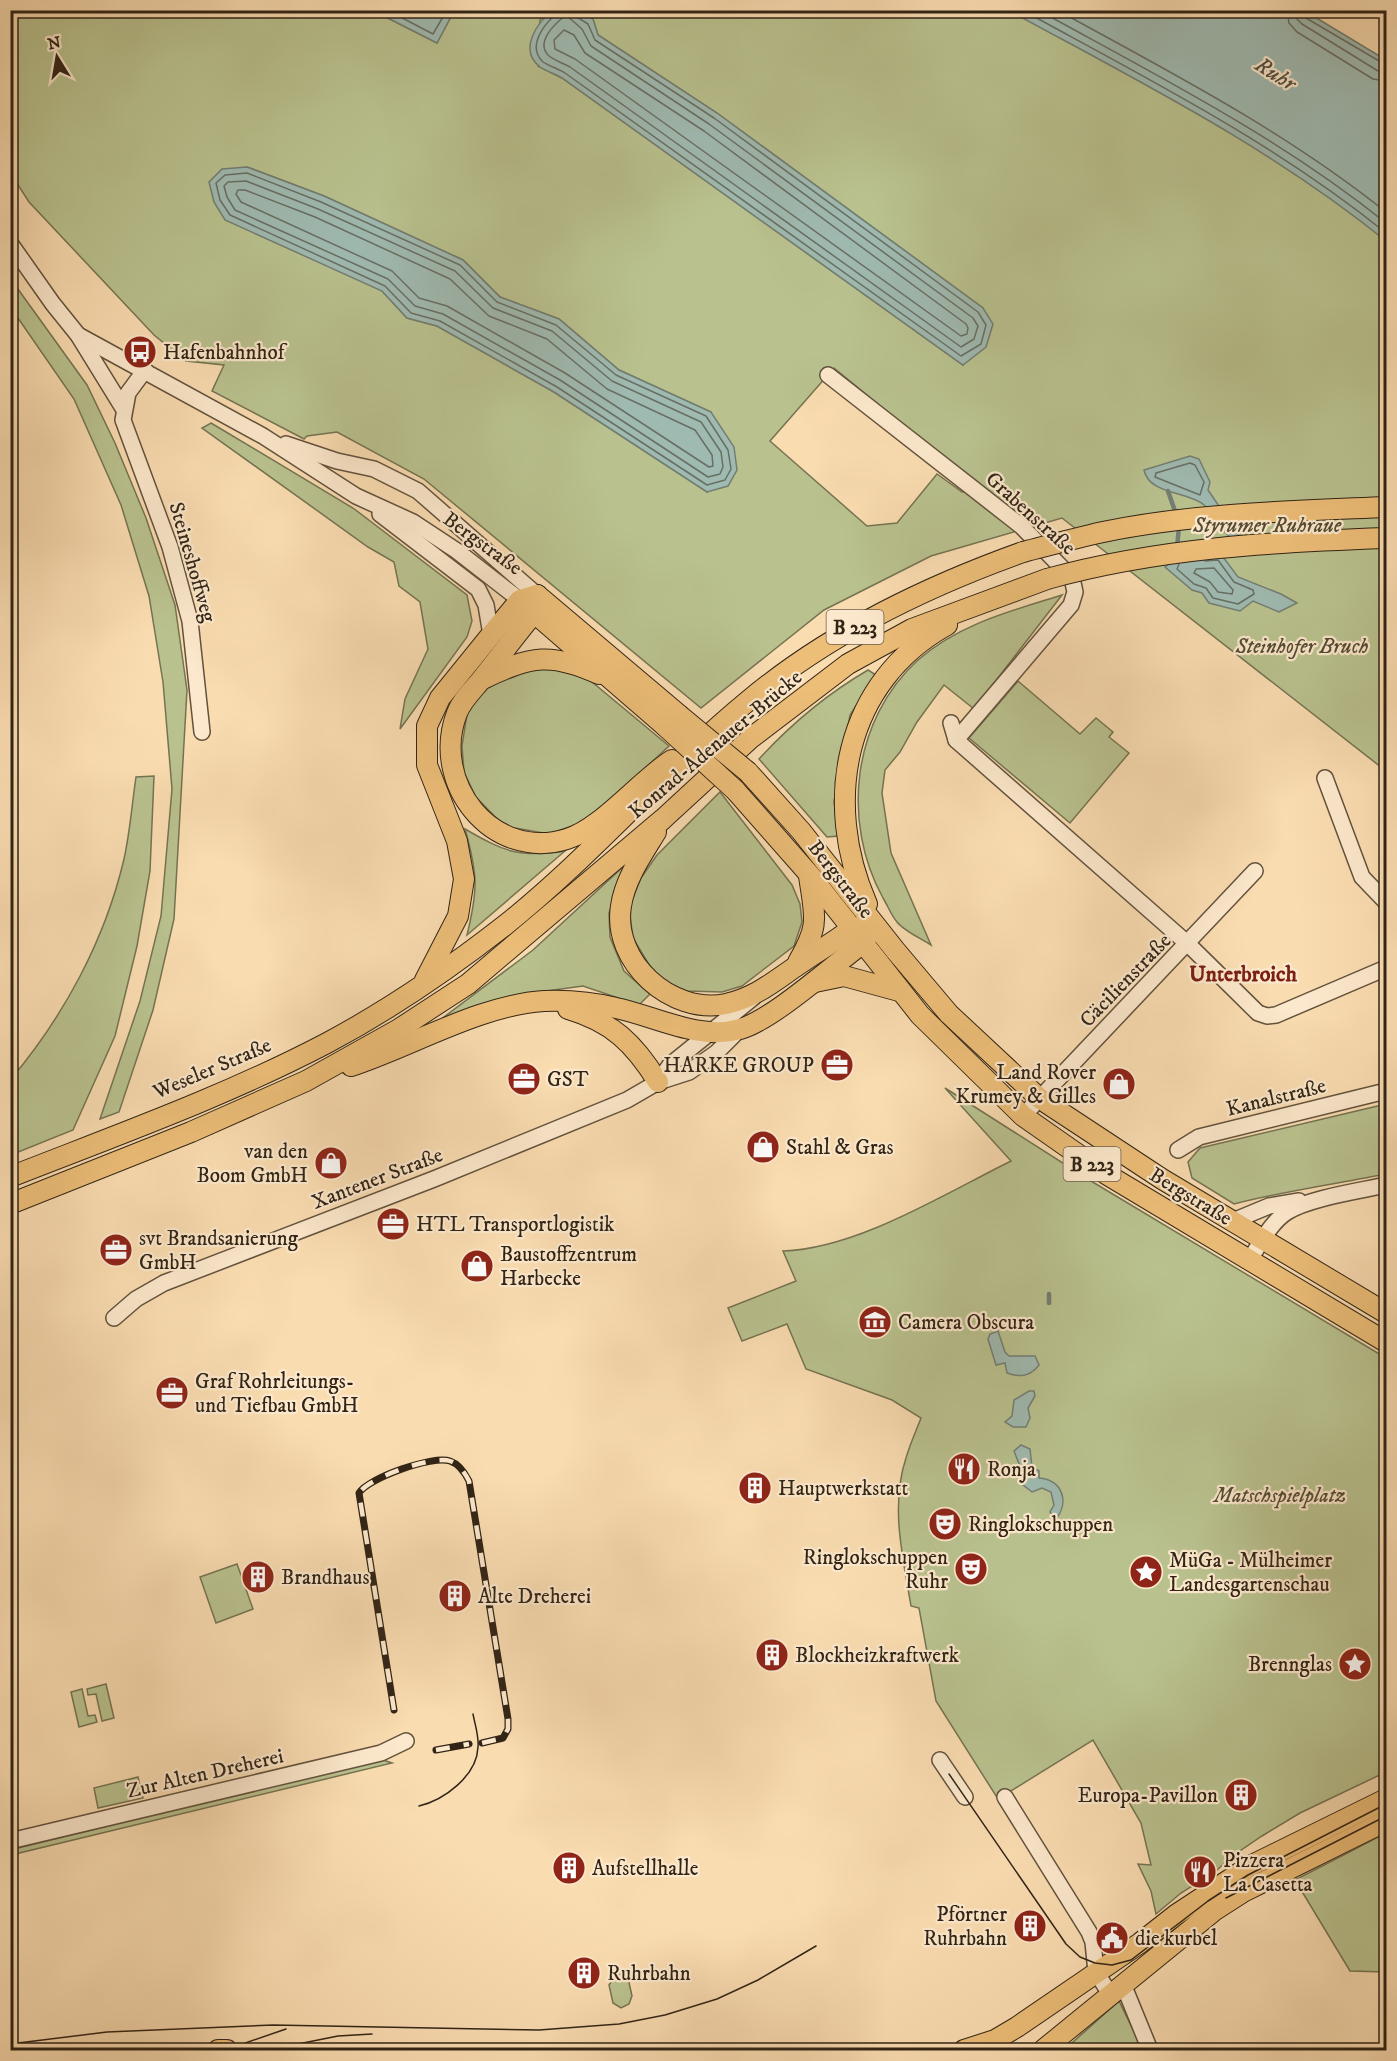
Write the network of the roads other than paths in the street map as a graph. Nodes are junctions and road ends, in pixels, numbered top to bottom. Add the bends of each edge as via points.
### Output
1 (10, 243) edge
2 (78, 335) junction
3 (145, 370) junction
4 (828, 375) dead end
5 (123, 408) junction
6 (263, 436) junction
7 (356, 496) junction
8 (1386, 507) edge
9 (1386, 538) edge
10 (1000, 596) junction
11 (531, 602) junction
12 (491, 635) junction
13 (481, 680) junction
14 (612, 680) junction
15 (672, 720) junction
16 (951, 723) dead end
17 (202, 732) dead end
18 (708, 737) junction
19 (957, 740) junction
20 (1325, 778) dead end
21 (663, 819) junction
22 (1255, 871) dead end
23 (809, 874) junction
24 (1386, 903) edge
25 (875, 924) junction
26 (857, 937) junction
27 (1188, 944) junction
28 (796, 966) junction
29 (1386, 968) edge
30 (810, 983) junction
31 (424, 984) junction
32 (898, 991) junction
33 (756, 995) junction
34 (542, 1001) junction
35 (740, 1029) junction
36 (713, 1032) junction
37 (306, 1081) junction
38 (658, 1082) junction
39 (1386, 1091) edge
40 (1039, 1098) junction
41 (1023, 1116) junction
42 (1178, 1150) dead end
43 (10, 1177) edge
44 (1386, 1185) edge
45 (1311, 1203) junction
46 (10, 1204) edge
47 (1233, 1221) junction
48 (1263, 1240) junction
49 (1250, 1259) junction
50 (1386, 1313) edge
51 (114, 1318) dead end
52 (1386, 1342) edge
53 (406, 1741) dead end
54 (940, 1760) dead end
55 (965, 1797) dead end
56 (1005, 1797) dead end
57 (1386, 1799) edge
58 (1386, 1821) edge
59 (10, 1841) edge
60 (1096, 1972) junction
61 (1117, 1989) junction
62 (996, 2045) edge
63 (218, 2050) edge
64 (227, 2050) edge
65 (964, 2050) edge
66 (1042, 2050) edge
67 (1150, 2050) edge

1 - 2 street, Steineshoffweg
2 - 3 street, Bergstraße
2 - 5 street, Steineshoffweg
3 - 5 street via 128,393
3 - 6 street, Bergstraße
4 - 19 street, Grabenstraße via 1021,526 1072,578 1076,592 1071,605
5 - 17 street, Steineshoffweg via 123,420 170,547 190,621
6 - 7 street, Bergstraße
6 - 11 street, Bergstraße via 374,469 418,491
7 - 11 street, Bergstraße via 413,522
7 - 12 street via 478,589 486,605
8 - 18 main road, Konrad-Adenauer-Brücke / B 223, bridge via 1168,522 1104,532 1023,552 916,595 856,626 766,687
9 - 10 main road, Konrad-Adenauer-Brücke / B 223, bridge via 1256,543 1161,554 1100,564
10 - 21 main road, Konrad-Adenauer-Brücke / B 223 via 912,629 848,664 751,738
10 - 25 main road, B 223 via 932,633 904,656 880,684 854,740 844,778 843,814 859,888
11 - 12 main road
11 - 13 main road
11 - 14 main road, Bergstraße / B 223
11 - 15 main road, Bergstraße
12 - 31 main road via 440,698 427,726 428,765 457,841 464,879 458,916
13 - 14 main road, B 223 via 524,660 549,658 582,666
13 - 18 main road, B 223 via 458,712 450,752 452,768 471,810 483,823 513,840 550,843 593,826 649,775
14 - 15 main road, Bergstraße / B 223
15 - 23 main road, Bergstraße / B 223, bridge
15 - 25 main road, Bergstraße, bridge via 748,772
16 - 19 street
18 - 31 main road, Konrad-Adenauer-Brücke via 540,895
19 - 27 street
20 - 24 street via 1362,877
21 - 33 main road via 627,883 620,908 621,933 634,962 666,994 689,1003 723,1004
21 - 37 main road, Konrad-Adenauer-Brücke via 468,984 399,1029
22 - 27 street, Cäcilienstraße
23 - 26 main road, Bergstraße / B 223
23 - 28 main road via 815,919 813,938
25 - 26 main road
25 - 40 main road, Bergstraße / B 223 via 949,1014
26 - 28 main road
26 - 30 main road
26 - 32 main road, Bergstraße / B 223
27 - 29 street via 1267,1017
27 - 40 street, Cäcilienstraße
28 - 33 main road
30 - 32 main road via 844,976
30 - 35 main road via 766,1016
31 - 43 main road, Weseler Straße via 329,1042 237,1086
32 - 41 main road, Bergstraße / B 223
33 - 36 street, Xantener Straße
34 - 36 main road via 579,1000
34 - 37 main road via 480,1016 380,1057
34 - 38 main road via 591,1016 621,1035 641,1054
35 - 36 main road
35 - 38 street, Xantener Straße via 689,1072
36 - 38 street, Xantener Straße via 670,1065
37 - 46 main road
38 - 51 street, Xantener Straße via 627,1100 528,1141 164,1283
39 - 42 street, Kanalstraße via 1199,1137
40 - 41 street, Cäcilienstraße
40 - 47 main road, Bergstraße / B 223
41 - 49 main road, Bergstraße / B 223 via 1107,1174
44 - 45 street
45 - 47 street via 1290,1201
45 - 48 street via 1287,1212
47 - 48 main road, Bergstraße / B 223
48 - 49 street
48 - 50 main road, Bergstraße / B 223
49 - 52 main road, Bergstraße / B 223
53 - 59 street, Zur Alten Dreherei via 381,1753
54 - 55 street
56 - 60 street via 1089,1932
57 - 60 main road via 1250,1866
58 - 61 main road via 1215,1910
60 - 61 street
60 - 62 main road
61 - 66 main road
61 - 67 street
62 - 65 main road
63 - 64 main road

